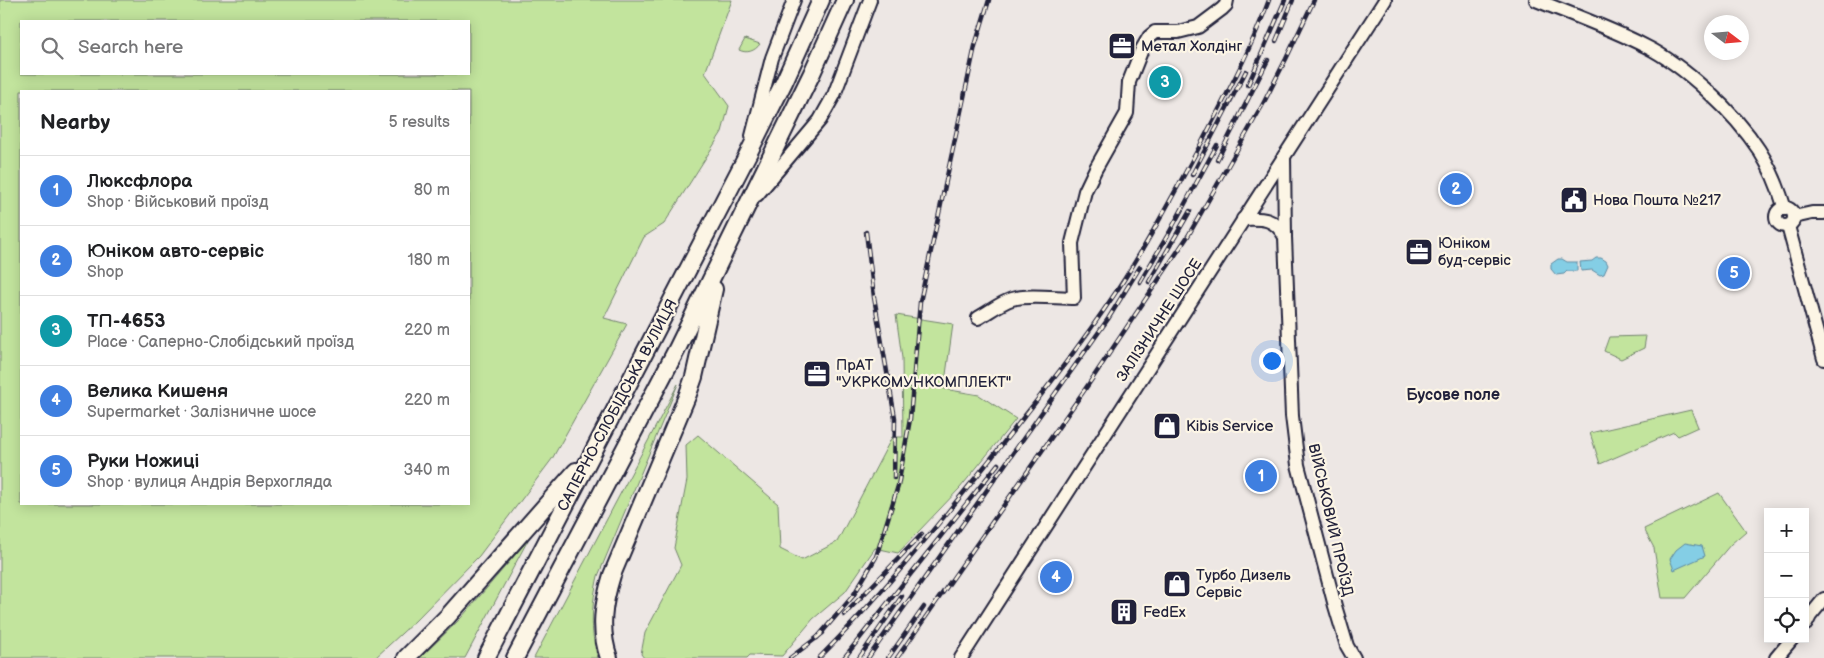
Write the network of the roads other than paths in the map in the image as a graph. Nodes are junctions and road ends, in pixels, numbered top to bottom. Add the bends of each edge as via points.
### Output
1 (794, 0) edge
2 (821, 0) edge
3 (845, 0) edge
4 (870, 0) edge
5 (1227, 0) edge
6 (1386, 0) edge
7 (1536, 0) edge
8 (749, 152) junction
9 (1284, 156) junction
10 (746, 209) junction
11 (1824, 213) edge
12 (1789, 217) junction
13 (1243, 219) junction
14 (1285, 237) junction
15 (727, 246) junction
16 (978, 318) dead end
17 (1824, 359) edge
18 (591, 456) junction
19 (1824, 599) edge
20 (1824, 609) edge
21 (1809, 618) edge
22 (1809, 622) edge
23 (1789, 643) edge
24 (406, 658) edge
25 (486, 658) edge
26 (515, 658) edge
27 (609, 658) edge
28 (961, 658) edge
29 (1354, 658) edge
30 (1776, 658) edge

1 - 8 street, САПЕРНО-СЛОБІДСЬКА ВУЛИЦЯ via 772,58
2 - 8 main road, САПЕРНО-СЛОБІДСЬКА ВУЛИЦЯ
3 - 10 main road, САПЕРНО-СЛОБІДСЬКА ВУЛИЦЯ
4 - 10 street, САПЕРНО-СЛОБІДСЬКА ВУЛИЦЯ via 834,95 820,120
5 - 16 street via 1222,10 1198,28 1156,32 1142,49 1129,82 1127,113 1085,191 1072,243 1074,298 1018,298
6 - 9 street, ЗАЛІЗНИЧНЕ ШОСЕ
7 - 12 street via 1646,46 1676,65 1716,101 1759,150
8 - 18 main road, САПЕРНО-СЛОБІДСЬКА ВУЛИЦЯ
9 - 13 street, ЗАЛІЗНИЧНЕ ШОСЕ
9 - 14 street, ВІЙСЬКОВИЙ ПРОЇЗД
10 - 15 main road, САПЕРНО-СЛОБІДСЬКА ВУЛИЦЯ
11 - 12 street
12 - 17 street
13 - 14 street via 1262,218 1272,222 1280,227
13 - 28 street, ЗАЛІЗНИЧНЕ ШОСЕ
14 - 29 street, ВІЙСЬКОВИЙ ПРОЇЗД via 1292,416 1298,465 1334,606
15 - 26 main road, САПЕРНО-СЛОБІДСЬКА ВУЛИЦЯ via 677,349
15 - 27 main road via 691,386 605,598 603,634
18 - 24 main road via 448,616
18 - 25 main road, САПЕРНО-СЛОБІДСЬКА ВУЛИЦЯ
19 - 21 street
20 - 22 street
23 - 30 street

